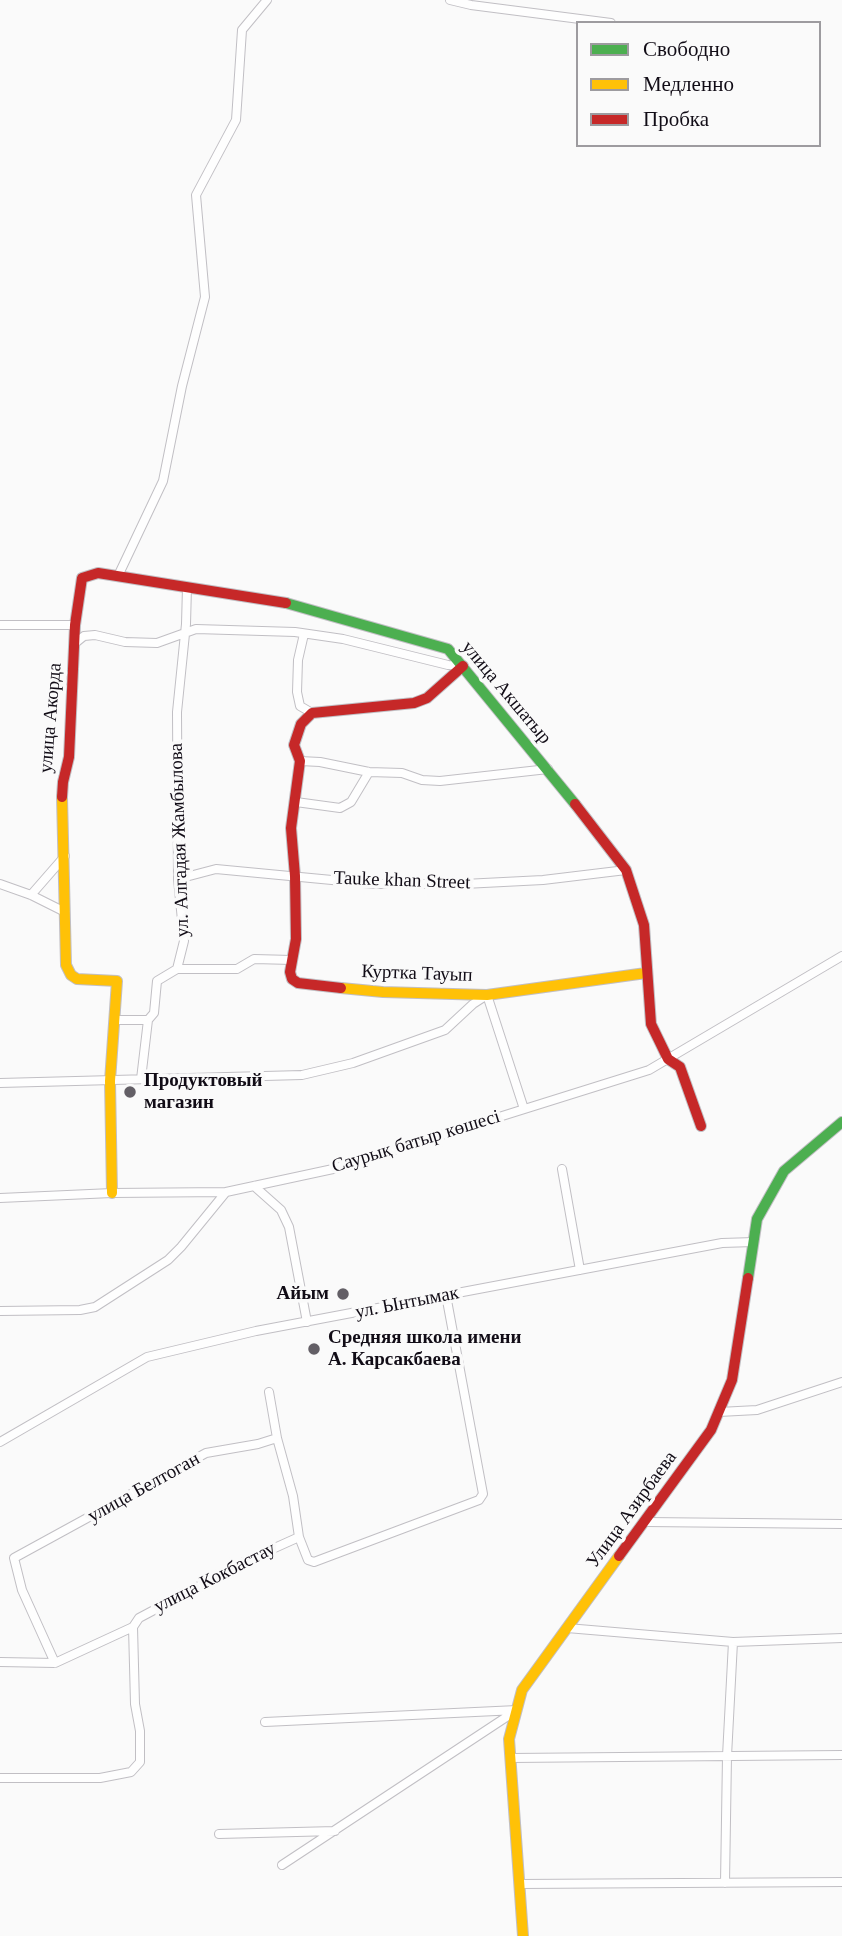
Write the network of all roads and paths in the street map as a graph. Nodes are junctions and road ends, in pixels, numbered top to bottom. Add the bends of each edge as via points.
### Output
1 (267, 0) edge
2 (450, 0) edge
3 (595, 21) edge
4 (118, 576) junction
5 (80, 583) joint
6 (187, 587) junction
7 (0, 625) edge
8 (75, 625) junction
9 (185, 633) junction
10 (304, 634) junction
11 (74, 643) junction
12 (463, 666) junction
13 (312, 713) junction
14 (300, 761) junction
15 (548, 769) junction
16 (369, 772) junction
17 (296, 802) junction
18 (65, 856) junction
19 (626, 870) junction
20 (295, 876) junction
21 (178, 879) junction
22 (0, 884) edge
23 (31, 895) junction
24 (65, 912) junction
25 (842, 956) edge
26 (292, 960) junction
27 (177, 969) junction
28 (646, 973) junction
29 (488, 995) junction
30 (115, 1020) junction
31 (148, 1020) junction
32 (668, 1059) junction
33 (141, 1079) junction
34 (110, 1081) junction
35 (0, 1083) edge
36 (524, 1109) junction
37 (842, 1122) edge
38 (701, 1126) dead end
39 (562, 1169) dead end
40 (254, 1186) junction
41 (226, 1192) junction
42 (112, 1193) junction
43 (0, 1198) edge
44 (754, 1242) junction
45 (580, 1270) junction
46 (446, 1295) junction
47 (0, 1311) edge
48 (307, 1322) junction
49 (842, 1382) edge
50 (270, 1392) dead end
51 (719, 1412) junction
52 (276, 1438) junction
53 (0, 1442) edge
54 (646, 1522) junction
55 (842, 1524) edge
56 (299, 1537) junction
57 (133, 1627) junction
58 (567, 1628) junction
59 (842, 1638) edge
60 (733, 1642) junction
61 (0, 1662) edge
62 (55, 1663) junction
63 (517, 1710) junction
64 (265, 1721) dead end
65 (842, 1755) edge
66 (727, 1756) junction
67 (511, 1758) junction
68 (0, 1778) edge
69 (335, 1830) junction
70 (219, 1834) dead end
71 (282, 1866) dead end
72 (842, 1882) edge
73 (725, 1883) junction
74 (519, 1884) junction
75 (523, 1936) edge

1 - 4 street via 242,30 236,120 196,195 205,297 163,481
2 - 3 street
4 - 5 street, улица Акшатыр via 98,573
4 - 6 street, улица Акшатыр
5 - 8 street, улица Акорда
6 - 9 street, ул. Алгадая Жамбылова
6 - 12 street, улица Акшатыр via 283,602 448,649
7 - 8 street
8 - 11 street, улица Акорда
9 - 10 street via 195,629
9 - 11 street via 157,643 95,635
9 - 21 street, ул. Алгадая Жамбылова via 177,712
10 - 12 street
10 - 13 street via 297,692 300,706
11 - 18 street, улица Акорда via 69,757 62,794
12 - 13 street via 427,698 414,703
12 - 15 street, улица Акшатыр
13 - 14 street via 301,724 295,745
14 - 16 street
14 - 17 street
15 - 16 street via 440,781
15 - 19 street, улица Акшатыр
16 - 17 street via 351,802 340,808
17 - 20 street via 292,828
18 - 23 street
18 - 24 street, улица Акорда
19 - 20 street, Tauke khan Street via 464,884 374,884
19 - 28 street, улица Акшатыр via 644,925
20 - 21 street, Tauke khan Street via 216,869
20 - 26 street
21 - 27 street, ул. Алгадая Жамбылова via 184,941
22 - 23 street
23 - 24 street
24 - 30 street, улица Акорда via 66,965 77,979 117,981
25 - 32 street, Саурық батыр көшесі
26 - 27 street via 254,959 237,969
26 - 29 street, Куртка Тауып via 290,972 298,983 383,992
27 - 31 street via 157,981 154,1013
28 - 29 street, Куртка Тауып
28 - 32 street, улица Акшатыр via 651,1024
29 - 33 street via 445,1030 353,1063 302,1074
29 - 36 street
30 - 31 street
30 - 34 street
31 - 33 street
32 - 36 street, Саурық батыр көшесі via 649,1070
32 - 38 street, улица Акшатыр via 680,1067
33 - 34 street
34 - 35 street
34 - 42 street
36 - 40 street, Саурық батыр көшесі via 333,1169
37 - 44 street, Улица Азирбаева via 784,1171 757,1219
39 - 45 street
40 - 41 street, Саурық батыр көшесі
40 - 48 street via 281,1210 289,1227
41 - 42 street, Саурық батыр көшесі
41 - 47 street via 168,1260 95,1307
42 - 43 street, Саурық батыр көшесі
44 - 45 street, ул. Ынтымак via 722,1243
44 - 51 street, Улица Азирбаева via 732,1380
45 - 46 street, ул. Ынтымак
46 - 48 street, ул. Ынтымак
46 - 56 street via 483,1494 479,1500 314,1562 308,1560
48 - 53 street, ул. Ынтымак via 147,1357
49 - 51 street via 757,1410
50 - 52 street
51 - 54 street, Улица Азирбаева
52 - 56 street, улица Кокбастау
52 - 62 street, улица Белтоган via 206,1454 14,1558 27,1602
54 - 55 street
54 - 58 street, Улица Азирбаева
56 - 57 street, улица Кокбастау via 139,1618
57 - 62 street, улица Кокбастау
57 - 68 street via 140,1762 131,1772 100,1778
58 - 60 street
58 - 63 street, Улица Азирбаева via 522,1690
59 - 60 street
60 - 66 street
61 - 62 street, улица Кокбастау
63 - 64 street
63 - 67 street, Улица Азирбаева via 509,1739
63 - 69 street
65 - 66 street
66 - 67 street
66 - 73 street
67 - 74 street, Улица Азирбаева
69 - 70 street
69 - 71 street
72 - 73 street
73 - 74 street
74 - 75 street, Улица Азирбаева

